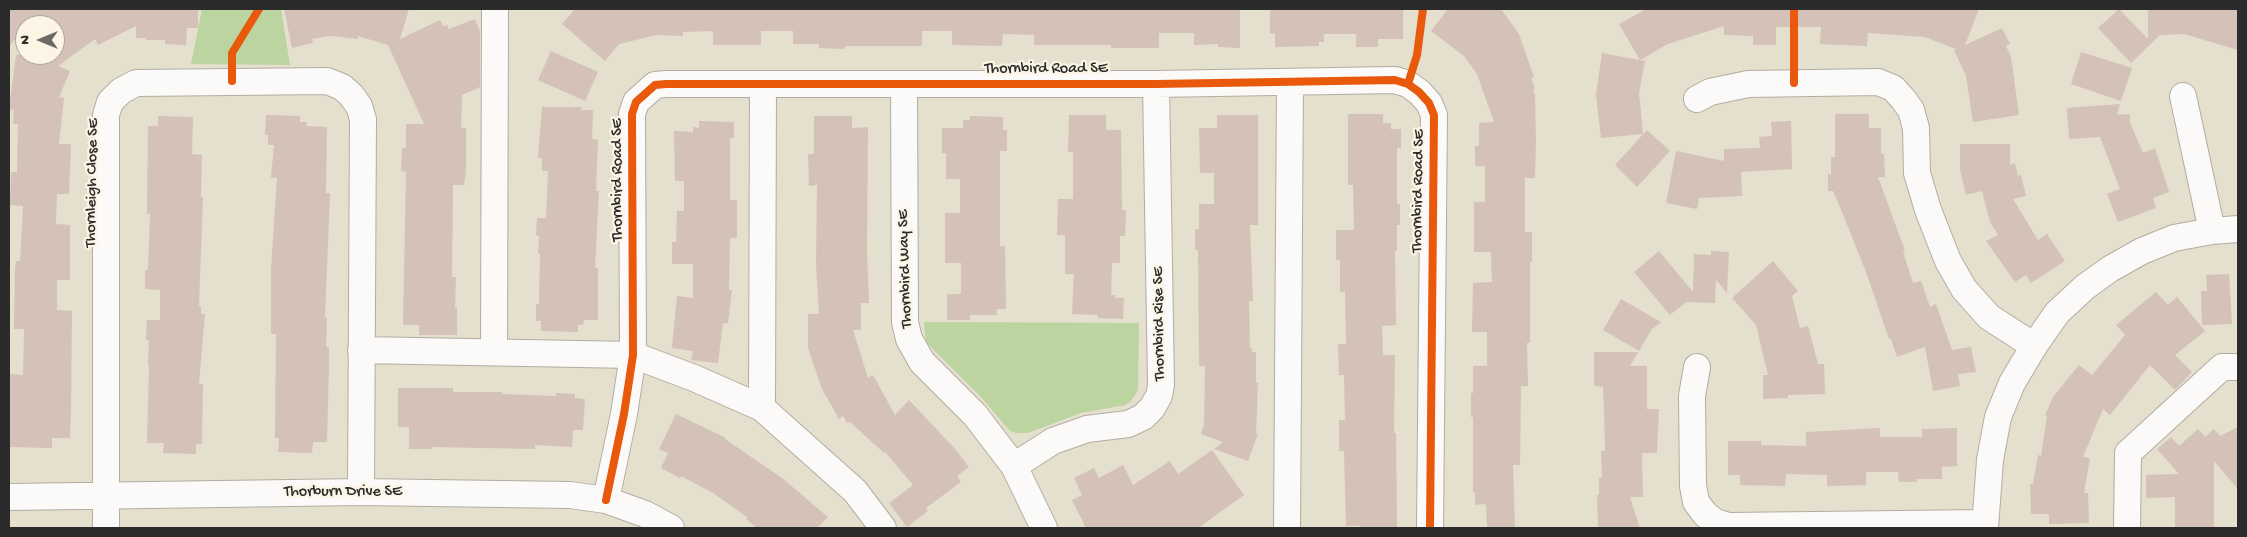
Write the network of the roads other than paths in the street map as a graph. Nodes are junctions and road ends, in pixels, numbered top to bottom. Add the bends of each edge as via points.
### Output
1 (495, 9) edge
2 (1290, 82) junction
3 (763, 84) junction
4 (904, 84) junction
5 (1156, 84) junction
6 (2183, 96) dead end
7 (1697, 99) dead end
8 (2238, 229) edge
9 (2212, 231) junction
10 (2034, 346) junction
11 (361, 350) junction
12 (494, 352) junction
13 (632, 355) junction
14 (1697, 367) dead end
15 (2238, 367) edge
16 (762, 408) junction
17 (1014, 466) junction
18 (361, 492) junction
19 (9, 496) edge
20 (106, 496) junction
21 (606, 500) junction
22 (1985, 526) edge
23 (106, 528) edge
24 (671, 528) edge
25 (883, 528) edge
26 (1044, 528) edge
27 (1287, 528) edge
28 (1430, 528) edge
29 (2127, 528) edge

1 - 12 street
2 - 5 street, Thornbird Road SE
2 - 27 street
2 - 28 street, Thornbird Road SE via 1395,80 1419,92 1434,115
3 - 4 street, Thornbird Road SE
3 - 13 street, Thornbird Road SE via 655,85 636,102 632,114
3 - 16 street
4 - 5 street, Thornbird Road SE
4 - 17 street, Thornbird Way SE via 905,322 909,339 922,362 975,415
5 - 17 street, Thornbird Rise SE via 1159,396 1143,417 1128,424 1087,429 1053,441
6 - 9 street
7 - 10 street via 1710,92 1748,84 1878,82 1893,88 1911,110 1916,128 1917,173 1948,261 1964,289 1989,317
8 - 9 street
9 - 10 street via 2174,238 2110,269 2057,313
10 - 22 street via 2012,383 1998,417 1990,460
11 - 12 street
11 - 18 street, Thornleigh Close SE
11 - 20 street, Thornleigh Close SE via 363,119 352,95 327,81 151,82 136,83 121,91 110,102 106,115
12 - 13 street
13 - 16 street
13 - 21 street, Thornbird Road SE via 624,414
14 - 22 street via 1692,396 1693,486 1696,502 1715,522 1728,526
15 - 29 street via 2222,367 2128,453
16 - 25 street via 855,491
17 - 26 street, Thornbird Way SE
18 - 20 street, Thorburn Drive SE
18 - 21 street, Thorburn Drive SE via 570,495
19 - 20 street, Thorburn Drive SE
20 - 23 street, Thornleigh Close SE
21 - 24 street, Thorburn Drive SE via 645,514

